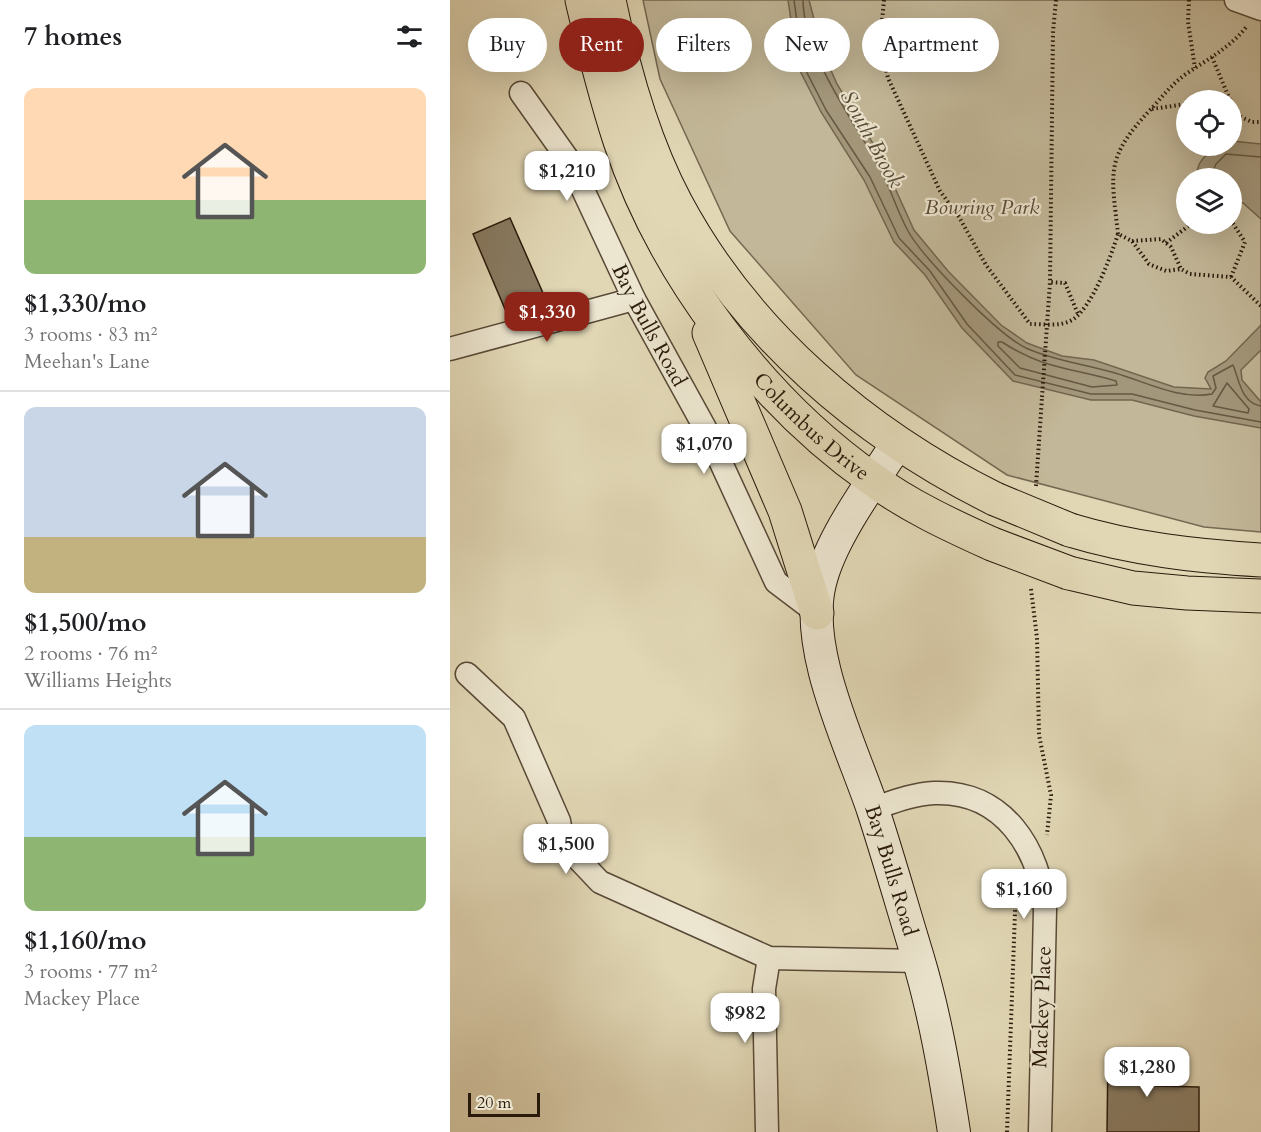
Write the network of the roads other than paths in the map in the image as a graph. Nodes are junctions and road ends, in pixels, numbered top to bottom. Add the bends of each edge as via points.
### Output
1 (582, 0) edge
2 (609, 0) edge
3 (1236, 0) edge
4 (1261, 9) edge
5 (521, 93) dead end
6 (695, 292) junction
7 (634, 299) junction
8 (450, 349) edge
9 (897, 444) junction
10 (873, 480) junction
11 (1261, 560) edge
12 (1261, 596) edge
13 (817, 613) junction
14 (468, 674) dead end
15 (872, 809) junction
16 (769, 958) junction
17 (919, 961) junction
18 (766, 1132) edge
19 (954, 1132) edge
20 (1040, 1132) edge

1 - 6 main road, Columbus Drive via 620,142 641,193
2 - 9 main road, Columbus Drive via 648,139 676,202 700,242 776,341
3 - 4 street
5 - 7 street, Bay Bulls Road via 570,162
6 - 10 main road, Columbus Drive via 736,352 832,450
6 - 13 main road via 713,346 793,531
7 - 8 street
7 - 13 street, Bay Bulls Road via 705,428 776,582
9 - 10 street, Bay Bulls Road
9 - 11 main road, Columbus Drive, bridge via 941,472 1070,530 1156,550
10 - 12 main road, Columbus Drive, bridge via 927,514 1069,573 1133,588
10 - 13 street, Bay Bulls Road via 830,558 820,582
13 - 15 street, Bay Bulls Road via 822,657 839,718
14 - 16 street via 514,718 559,821 564,843 600,882
15 - 17 street, Bay Bulls Road
15 - 20 street, Mackey Place via 916,794 961,796 1005,818 1030,850 1043,887 1045,910
16 - 17 street
16 - 18 street via 764,988
17 - 19 street, Bay Bulls Road via 944,1066

